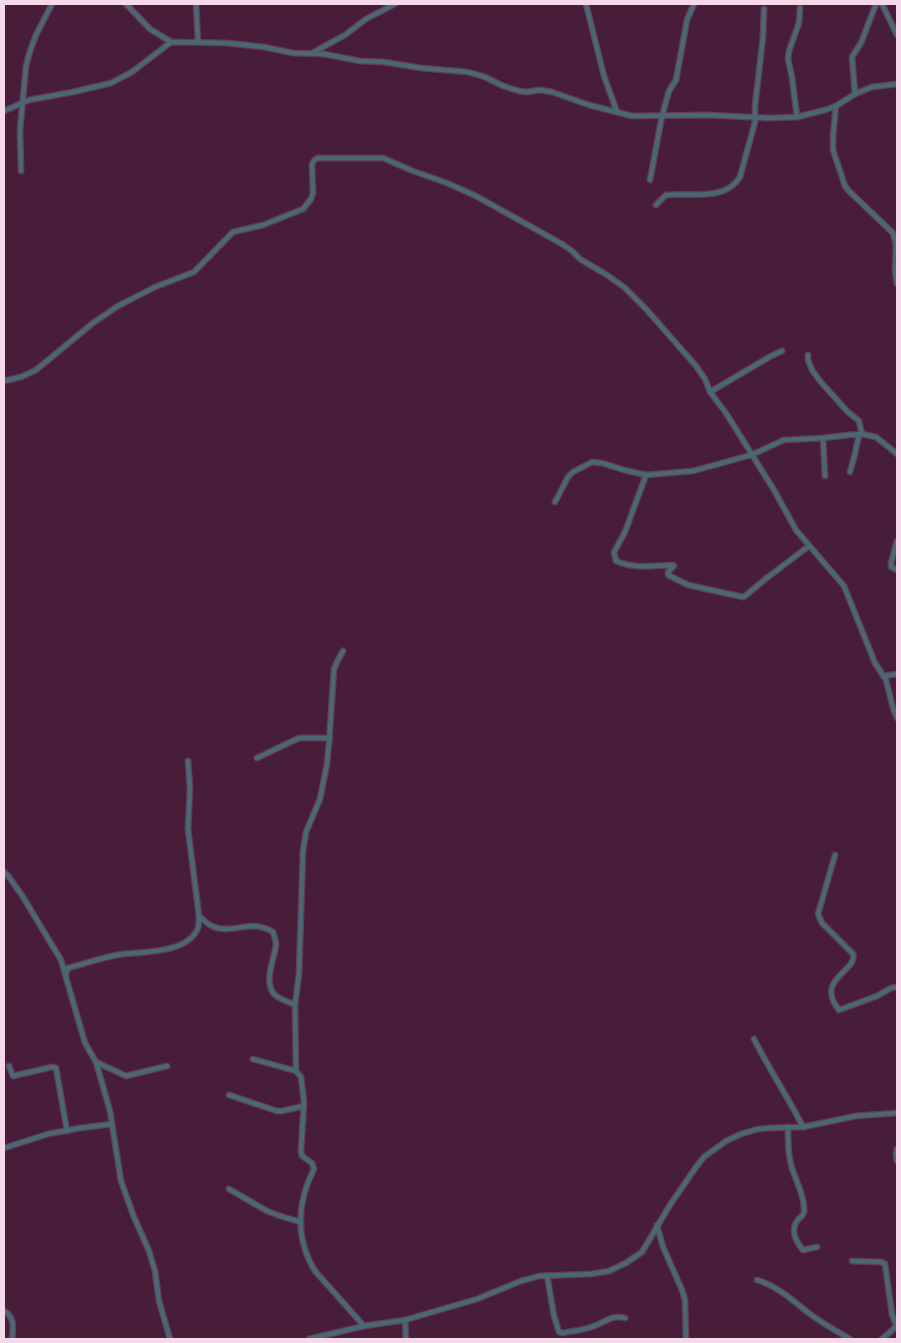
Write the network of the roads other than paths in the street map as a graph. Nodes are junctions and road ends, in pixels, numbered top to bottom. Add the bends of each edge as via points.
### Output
1 (52, 4) edge
2 (126, 4) edge
3 (196, 4) edge
4 (396, 4) edge
5 (586, 4) edge
6 (694, 4) edge
7 (876, 4) edge
8 (882, 4) edge
9 (800, 8) dead end
10 (764, 9) dead end
11 (897, 35) edge
12 (171, 42) junction
13 (198, 42) junction
14 (311, 53) junction
15 (897, 84) edge
16 (855, 94) junction
17 (23, 102) junction
18 (836, 106) junction
19 (4, 111) edge
20 (617, 112) junction
21 (662, 116) junction
22 (797, 117) junction
23 (755, 118) junction
24 (21, 171) dead end
25 (650, 180) dead end
26 (656, 205) dead end
27 (897, 284) edge
28 (782, 351) dead end
29 (808, 355) dead end
30 (4, 381) edge
31 (710, 392) junction
32 (860, 434) junction
33 (823, 438) junction
34 (751, 454) junction
35 (897, 454) edge
36 (850, 472) dead end
37 (646, 475) junction
38 (825, 476) dead end
39 (555, 502) dead end
40 (897, 541) edge
41 (809, 546) junction
42 (897, 570) edge
43 (343, 651) dead end
44 (897, 674) edge
45 (883, 676) junction
46 (897, 718) edge
47 (330, 738) junction
48 (257, 758) dead end
49 (188, 760) dead end
50 (835, 855) dead end
51 (4, 872) edge
52 (199, 916) junction
53 (66, 975) junction
54 (897, 987) edge
55 (295, 1005) junction
56 (754, 1039) dead end
57 (253, 1059) dead end
58 (96, 1062) junction
59 (9, 1066) dead end
60 (167, 1066) dead end
61 (296, 1072) junction
62 (228, 1095) dead end
63 (304, 1106) junction
64 (897, 1112) edge
65 (112, 1124) junction
66 (803, 1127) junction
67 (788, 1128) junction
68 (67, 1131) junction
69 (4, 1148) edge
70 (897, 1149) edge
71 (897, 1161) edge
72 (229, 1189) dead end
73 (300, 1222) junction
74 (657, 1225) junction
75 (816, 1247) dead end
76 (852, 1262) dead end
77 (547, 1275) junction
78 (757, 1280) dead end
79 (6, 1312) dead end
80 (625, 1318) dead end
81 (405, 1320) junction
82 (364, 1326) junction
83 (897, 1327) edge
84 (12, 1339) edge
85 (170, 1339) edge
86 (309, 1339) edge
87 (406, 1339) edge
88 (686, 1339) edge
89 (850, 1339) edge
90 (882, 1339) edge

1 - 17 street via 30,51
2 - 12 street via 150,29
3 - 13 street
4 - 14 street
5 - 20 street via 604,76
6 - 21 street via 687,20 676,80 669,91
7 - 16 street via 852,57
8 - 11 street
9 - 22 street via 788,59
10 - 23 street
12 - 13 street
12 - 17 street via 132,72 111,83
13 - 14 street
14 - 20 street via 468,72 519,91 552,92
15 - 16 street via 872,87
16 - 18 street
17 - 19 street
17 - 24 street
18 - 22 street
18 - 27 street via 833,150 839,171 849,191 893,233
20 - 21 street via 632,116
21 - 23 street
21 - 25 street
22 - 23 street
23 - 26 street via 736,183 712,194 666,195
28 - 31 street
29 - 32 street via 820,381 859,421
30 - 31 street via 36,370 118,306 194,272 233,232 263,225 303,209 312,199 314,159 379,157 476,196 562,244 607,275 638,301 686,353 705,379
31 - 34 street
32 - 33 street
32 - 35 street via 876,437
32 - 36 street
33 - 34 street via 784,440
33 - 38 street
34 - 37 street via 693,471
34 - 41 street
37 - 39 street via 592,462 568,477
37 - 41 street via 626,532 614,552 616,561 625,565 672,565 668,574 688,585 742,597
40 - 42 street via 891,563
41 - 45 street via 844,586
43 - 47 street via 334,669
44 - 45 street
45 - 46 street
47 - 48 street via 299,738
47 - 55 street via 322,791 306,832 303,851
49 - 52 street via 188,829
50 - 54 street via 818,914 822,923 854,958 835,980 834,1002 840,1010
51 - 53 street via 61,960
52 - 53 street via 198,927 186,942 169,949 109,957 68,968
52 - 55 street via 220,929 253,926 273,932 276,942 270,984 274,994
53 - 58 street via 85,1043
55 - 61 street
56 - 66 street
57 - 61 street
58 - 60 street via 126,1076
58 - 65 street
59 - 68 street via 13,1076 56,1068
61 - 63 street via 303,1084
62 - 63 street via 277,1111
63 - 73 street via 300,1151 314,1169 308,1181
64 - 66 street via 856,1116
65 - 68 street
65 - 85 street via 121,1180 149,1251
66 - 67 street
67 - 74 street via 758,1129 741,1134 713,1150 696,1167
67 - 75 street via 791,1163 805,1210 795,1224 795,1237 803,1250
68 - 69 street
70 - 71 street
72 - 73 street via 267,1211
73 - 82 street via 302,1239 315,1271
74 - 77 street via 642,1252 626,1264 591,1274
74 - 88 street via 685,1300
76 - 83 street via 885,1264
77 - 80 street via 559,1332 594,1326 614,1316
77 - 81 street
78 - 89 street via 767,1282 812,1316
79 - 84 street via 11,1316
81 - 82 street
81 - 87 street
82 - 86 street
83 - 90 street

